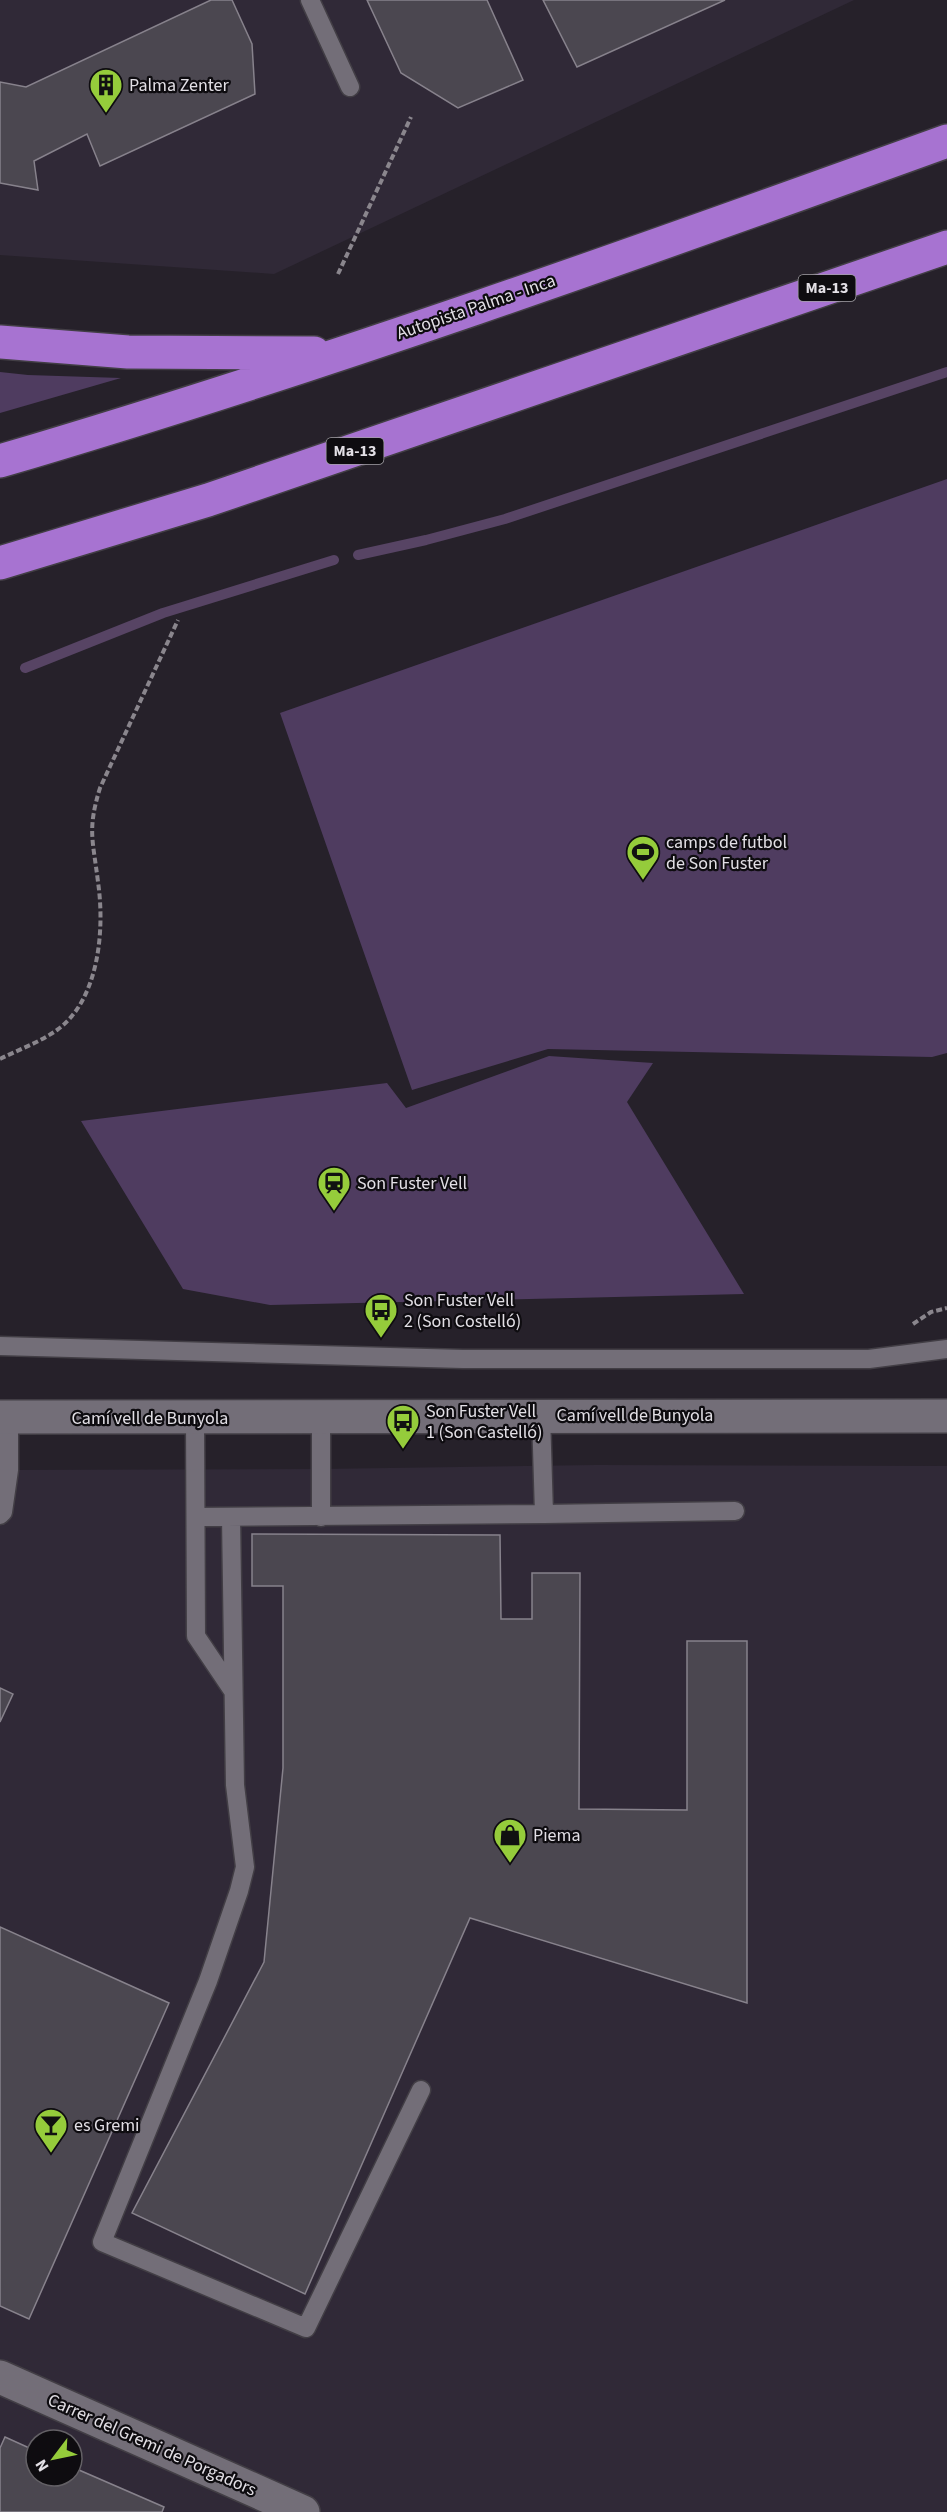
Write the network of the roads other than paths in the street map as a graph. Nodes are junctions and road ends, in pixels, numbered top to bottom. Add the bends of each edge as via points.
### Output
1 (310, 0) edge
2 (350, 87) dead end
3 (947, 141) edge
4 (947, 247) edge
5 (0, 342) edge
6 (340, 353) junction
7 (0, 461) edge
8 (0, 563) edge
9 (0, 1346) edge
10 (947, 1349) edge
11 (541, 1415) junction
12 (947, 1416) edge
13 (4, 1417) edge
14 (321, 1417) junction
15 (195, 1418) junction
16 (735, 1511) dead end
17 (544, 1514) junction
18 (0, 1515) edge
19 (231, 1517) junction
20 (321, 1517) junction
21 (196, 1518) junction
22 (233, 1691) junction
23 (421, 2090) dead end
24 (0, 2377) edge
25 (303, 2512) edge

1 - 2 lane
3 - 6 highway, Autopista Palma - Inca
4 - 8 highway, Ma-13 via 208,500
5 - 6 highway via 128,352
6 - 7 highway, Autopista Palma - Inca via 152,416
9 - 10 lane via 463,1359 869,1359
11 - 12 main road, Camí vell de Bunyola
11 - 14 main road, Camí vell de Bunyola
11 - 17 lane
13 - 15 main road, Camí vell de Bunyola
13 - 18 lane via 9,1470
14 - 15 main road, Camí vell de Bunyola
14 - 20 lane
15 - 21 lane
16 - 17 lane
17 - 20 lane
19 - 20 lane
19 - 21 lane
19 - 22 lane
21 - 22 lane via 196,1636
22 - 23 lane via 235,1785 245,1867 208,1981 102,2242 306,2328
24 - 25 main road, Carrer del Gremi de Porgadors

